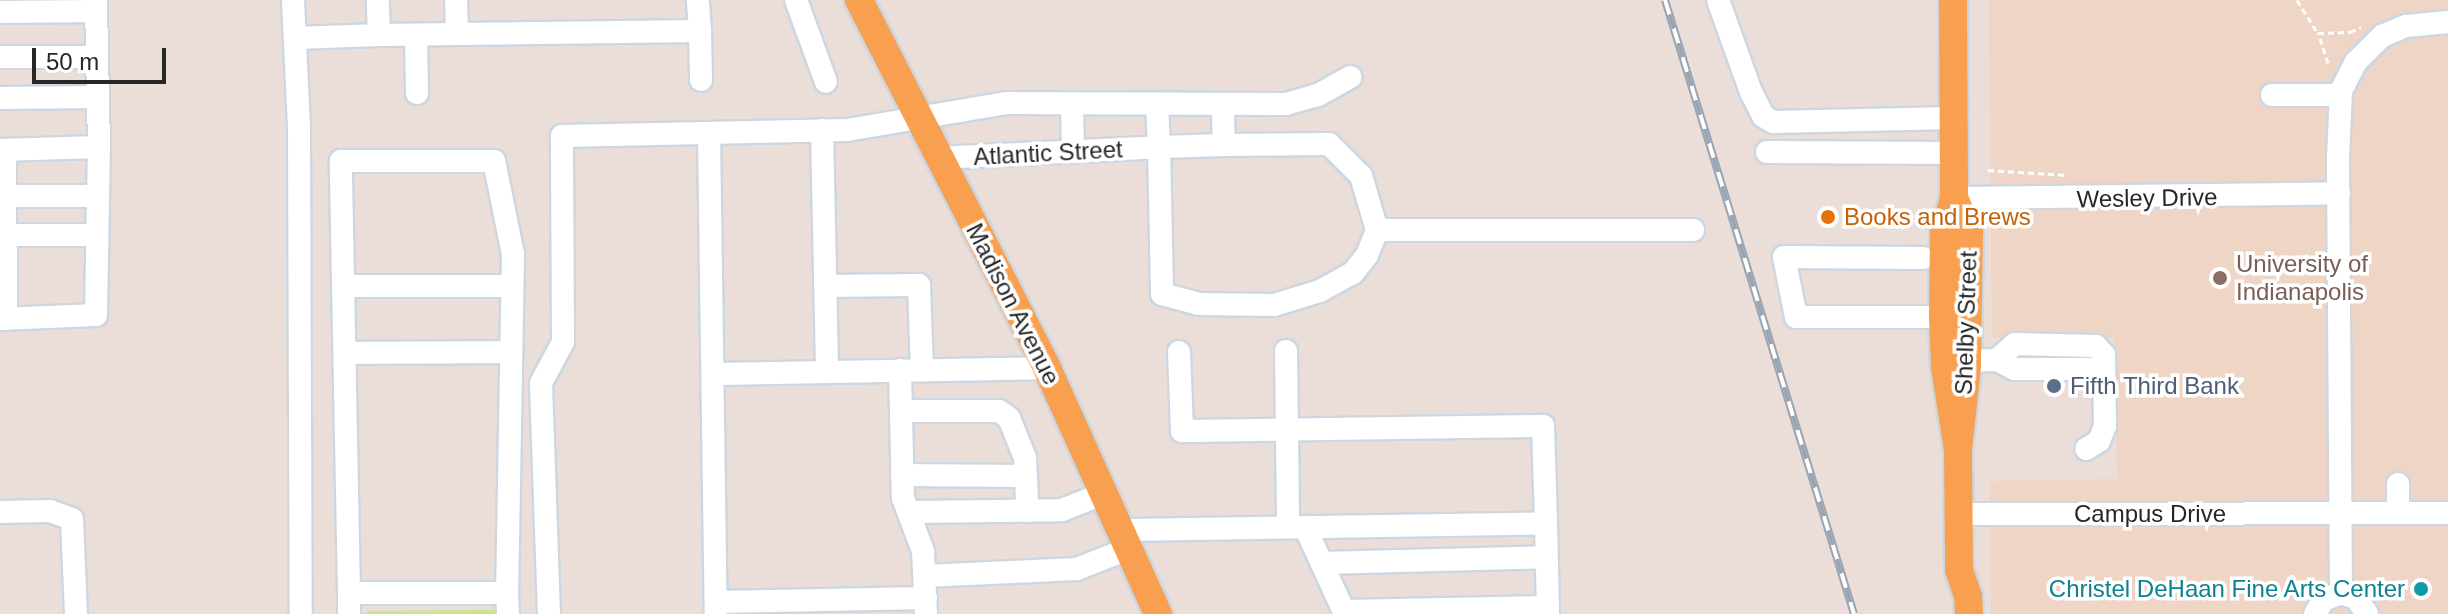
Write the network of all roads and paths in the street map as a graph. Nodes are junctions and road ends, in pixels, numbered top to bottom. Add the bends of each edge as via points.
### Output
1 (293, 0) edge
2 (378, 0) edge
3 (456, 0) edge
4 (698, 0) edge
5 (796, 0) edge
6 (859, 0) edge
7 (1718, 0) edge
8 (1953, 0) edge
9 (2297, 0) edge
10 (96, 6) edge
11 (0, 12) edge
12 (2448, 22) edge
13 (700, 31) junction
14 (2318, 33) dead end
15 (457, 34) junction
16 (379, 35) junction
17 (416, 35) junction
18 (295, 38) junction
19 (0, 57) edge
20 (97, 57) junction
21 (1350, 77) dead end
22 (701, 80) dead end
23 (826, 82) dead end
24 (417, 93) dead end
25 (2272, 95) dead end
26 (2340, 95) junction
27 (98, 97) junction
28 (0, 98) edge
29 (1072, 104) junction
30 (1157, 105) junction
31 (1223, 106) junction
32 (1953, 118) junction
33 (918, 119) junction
34 (822, 130) junction
35 (709, 133) junction
36 (1224, 145) junction
37 (99, 147) junction
38 (1159, 147) junction
39 (3, 150) edge
40 (1073, 152) junction
41 (1767, 152) dead end
42 (1954, 153) junction
43 (938, 158) junction
44 (2339, 193) junction
45 (5, 196) junction
46 (98, 196) junction
47 (1954, 198) junction
48 (1377, 230) junction
49 (1693, 230) dead end
50 (5, 235) junction
51 (97, 235) junction
52 (1923, 258) dead end
53 (344, 286) junction
54 (512, 286) junction
55 (825, 286) junction
56 (1943, 317) junction
57 (3, 319) edge
58 (1286, 351) dead end
59 (510, 352) junction
60 (1179, 352) dead end
61 (345, 353) junction
62 (1967, 361) junction
63 (1047, 368) junction
64 (911, 370) junction
65 (827, 372) junction
66 (713, 374) junction
67 (901, 411) junction
68 (1287, 431) junction
69 (2086, 449) dead end
70 (1958, 450) junction
71 (902, 475) junction
72 (1026, 476) junction
73 (2398, 484) dead end
74 (1105, 493) junction
75 (1027, 511) junction
76 (0, 512) edge
77 (909, 512) junction
78 (2341, 513) junction
79 (2398, 513) junction
80 (2448, 513) edge
81 (1959, 514) junction
82 (1546, 523) junction
83 (1296, 527) junction
84 (1126, 539) junction
85 (1546, 557) junction
86 (1322, 563) junction
87 (1959, 570) junction
88 (2341, 593) junction
89 (926, 596) edge
90 (349, 603) edge
91 (508, 603) edge
92 (716, 608) edge
93 (1548, 610) edge
94 (1345, 613) edge
95 (76, 614) edge
96 (301, 614) edge
97 (549, 614) edge
98 (1158, 614) edge
99 (1950, 614) edge
100 (1969, 614) edge
101 (2315, 614) edge
102 (2367, 614) edge

1 - 18 street
2 - 16 street
3 - 15 street
4 - 13 street
5 - 23 street
6 - 33 main road, Madison Avenue
7 - 32 street via 1751,92 1763,116 1773,122
8 - 32 main road, Shelby Street
9 - 14 path
10 - 11 street
10 - 20 street
12 - 26 street via 2406,26 2377,40 2353,66
13 - 15 street
13 - 22 street
15 - 17 street
16 - 17 street
16 - 18 street
17 - 24 street
18 - 96 street
19 - 20 street
20 - 27 street
21 - 31 street via 1318,95 1286,104
25 - 26 street
26 - 44 street
27 - 28 street
27 - 37 street
29 - 30 street
29 - 33 street via 1006,103
29 - 40 street
30 - 31 street
30 - 38 street
31 - 36 street
32 - 42 main road, Shelby Street
33 - 34 street
33 - 43 main road, Madison Avenue
34 - 35 street
34 - 55 street
35 - 66 street
35 - 97 street via 562,136 563,342 541,383
36 - 38 street
36 - 48 street via 1329,144 1361,176
37 - 39 street
37 - 46 street
38 - 40 street, Atlantic Street
38 - 48 street via 1162,294 1199,304 1274,305 1320,291 1353,273
39 - 45 street
40 - 43 street, Atlantic Street
41 - 42 street
42 - 47 main road, Shelby Street
43 - 63 main road, Madison Avenue
44 - 47 street, Wesley Drive
44 - 78 street
45 - 46 street
45 - 50 street
46 - 51 street
47 - 56 main road, Shelby Street via 1944,232
47 - 62 main road, Shelby Street via 1969,232
48 - 49 street
50 - 51 street
50 - 57 street
51 - 57 street via 96,315
52 - 56 street via 1784,257 1796,317
53 - 54 street
53 - 54 street via 341,161 494,161 513,254
53 - 61 street
54 - 59 street
55 - 64 street via 919,285
55 - 65 street
56 - 70 main road, Shelby Street
58 - 68 street
59 - 61 street
59 - 91 street
60 - 68 street via 1182,431
61 - 90 street
62 - 69 street via 1997,360 2015,369 2104,370 2105,426 2099,441
62 - 70 main road, Shelby Street
63 - 64 street
63 - 74 main road, Madison Avenue
64 - 65 street
64 - 67 street
65 - 66 street
66 - 92 street
67 - 71 street
67 - 72 street via 999,411 1009,418 1025,458
68 - 82 street via 1543,426
68 - 83 street
70 - 81 main road, Shelby Street
71 - 72 street
71 - 77 street
72 - 75 street
73 - 79 street
74 - 75 street via 1062,510
74 - 84 main road, Madison Avenue
75 - 77 street
76 - 95 street via 50,511 72,519
77 - 89 street via 920,536
78 - 79 street, Campus Drive
78 - 81 street, Campus Drive
78 - 88 street
79 - 80 street, Campus Drive
81 - 87 main road, Shelby Street
82 - 83 street
82 - 85 street
83 - 84 street
83 - 86 street
84 - 89 street via 1077,569
84 - 98 main road, Madison Avenue
85 - 86 street
85 - 93 street
86 - 94 street
87 - 99 main road, Shelby Street via 1950,594
87 - 100 main road, Shelby Street
88 - 101 street via 2323,600
88 - 102 street via 2356,598
89 - 92 street
90 - 91 street
93 - 94 street

